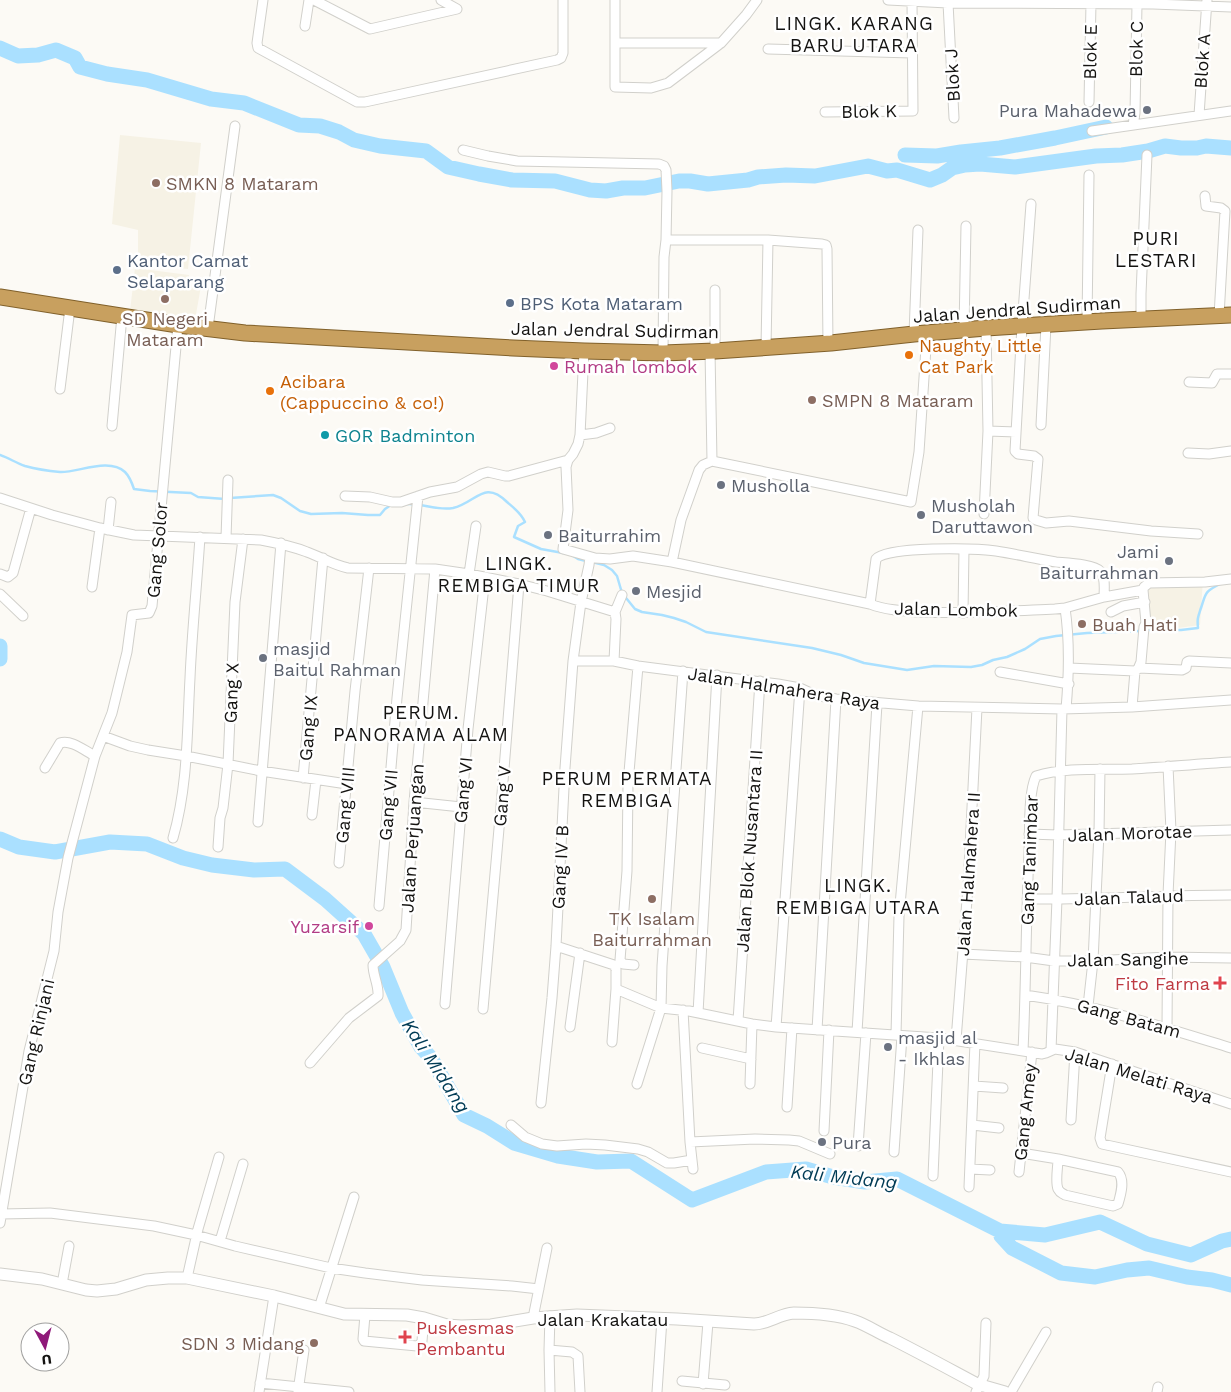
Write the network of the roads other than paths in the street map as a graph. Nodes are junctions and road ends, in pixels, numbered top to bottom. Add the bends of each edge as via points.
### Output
1 (263, 0) edge
2 (309, 0) edge
3 (314, 0) edge
4 (440, 0) edge
5 (563, 0) edge
6 (616, 0) edge
7 (757, 0) edge
8 (888, 0) edge
9 (912, 1) edge
10 (1003, 1) edge
11 (952, 2) edge
12 (1041, 2) edge
13 (1079, 2) edge
14 (1131, 2) edge
15 (1091, 3) junction
16 (1207, 3) edge
17 (1231, 7) edge
18 (305, 26) dead end
19 (615, 43) junction
20 (721, 44) junction
21 (768, 49) dead end
22 (912, 53) junction
23 (1089, 102) dead end
24 (1231, 110) edge
25 (1199, 111) junction
26 (825, 112) dead end
27 (954, 118) dead end
28 (1133, 125) junction
29 (235, 126) dead end
30 (1092, 131) dead end
31 (463, 150) dead end
32 (1147, 156) dead end
33 (1089, 176) dead end
34 (1205, 196) dead end
35 (1031, 204) dead end
36 (966, 226) dead end
37 (918, 230) dead end
38 (666, 240) junction
39 (768, 240) junction
40 (715, 290) dead end
41 (0, 297) edge
42 (70, 308) junction
43 (1225, 315) edge
44 (122, 316) junction
45 (1141, 319) junction
46 (1087, 322) junction
47 (178, 325) junction
48 (1046, 325) junction
49 (1022, 326) junction
50 (208, 328) junction
51 (986, 328) junction
52 (964, 330) junction
53 (920, 334) junction
54 (828, 344) junction
55 (766, 348) junction
56 (584, 351) junction
57 (712, 351) junction
58 (664, 353) junction
59 (1231, 374) edge
60 (1189, 382) dead end
61 (60, 389) dead end
62 (112, 426) dead end
63 (1041, 426) dead end
64 (610, 428) dead end
65 (988, 431) junction
66 (1016, 432) junction
67 (580, 435) junction
68 (1231, 451) edge
69 (1188, 453) dead end
70 (568, 460) junction
71 (712, 461) junction
72 (228, 480) dead end
73 (345, 496) dead end
74 (0, 498) edge
75 (417, 501) junction
76 (111, 502) dead end
77 (31, 508) junction
78 (984, 514) dead end
79 (476, 526) dead end
80 (104, 529) junction
81 (1198, 534) dead end
82 (159, 536) junction
83 (200, 537) junction
84 (226, 538) junction
85 (244, 538) junction
86 (281, 543) junction
87 (964, 549) junction
88 (322, 558) junction
89 (589, 561) junction
90 (672, 562) junction
91 (369, 568) junction
92 (410, 568) junction
93 (435, 569) junction
94 (0, 574) edge
95 (469, 574) junction
96 (485, 577) junction
97 (1231, 580) edge
98 (519, 584) junction
99 (92, 587) dead end
100 (1143, 590) junction
101 (0, 594) edge
102 (622, 595) dead end
103 (1104, 597) junction
104 (581, 602) junction
105 (1145, 602) junction
106 (870, 604) junction
107 (1065, 608) junction
108 (615, 612) junction
109 (1111, 612) dead end
110 (963, 613) junction
111 (23, 616) dead end
112 (573, 661) junction
113 (614, 661) junction
114 (1231, 662) edge
115 (638, 666) junction
116 (1070, 668) junction
117 (1137, 670) junction
118 (683, 672) junction
119 (1000, 672) dead end
120 (717, 675) junction
121 (760, 681) junction
122 (1069, 684) junction
123 (800, 688) junction
124 (836, 700) junction
125 (1231, 700) edge
126 (878, 704) junction
127 (918, 706) junction
128 (1132, 707) junction
129 (977, 708) junction
130 (1064, 709) junction
131 (103, 736) junction
132 (94, 756) junction
133 (186, 756) junction
134 (1231, 762) edge
135 (228, 764) junction
136 (1168, 766) junction
137 (45, 768) dead end
138 (1100, 769) junction
139 (261, 771) junction
140 (1061, 772) junction
141 (303, 778) junction
142 (316, 780) junction
143 (347, 784) junction
144 (414, 802) junction
145 (461, 807) junction
146 (312, 815) dead end
147 (258, 822) dead end
148 (1231, 830) edge
149 (1171, 831) junction
150 (1099, 833) junction
151 (1029, 834) junction
152 (1058, 835) junction
153 (173, 838) dead end
154 (73, 841) joint
155 (218, 847) dead end
156 (339, 863) dead end
157 (1168, 895) junction
158 (1231, 895) edge
159 (1027, 898) junction
160 (1057, 899) junction
161 (1095, 899) junction
162 (380, 906) dead end
163 (556, 946) junction
164 (580, 953) junction
165 (963, 954) junction
166 (1025, 957) junction
167 (1167, 957) junction
168 (1231, 958) edge
169 (1054, 961) junction
170 (1093, 961) junction
171 (634, 965) dead end
172 (616, 989) junction
173 (1025, 995) junction
174 (1054, 999) junction
175 (445, 1004) dead end
176 (1088, 1006) junction
177 (660, 1008) junction
178 (483, 1009) dead end
179 (682, 1010) junction
180 (698, 1013) junction
181 (738, 1021) junction
182 (752, 1024) junction
183 (570, 1026) dead end
184 (776, 1027) junction
185 (792, 1028) junction
186 (1168, 1028) junction
187 (817, 1030) junction
188 (829, 1030) junction
189 (861, 1032) junction
190 (899, 1035) junction
191 (939, 1038) junction
192 (956, 1040) junction
193 (612, 1042) dead end
194 (975, 1043) junction
195 (702, 1048) dead end
196 (1231, 1048) edge
197 (1051, 1050) junction
198 (1027, 1052) junction
199 (1075, 1052) junction
200 (751, 1059) junction
201 (310, 1063) dead end
202 (1112, 1064) junction
203 (637, 1084) dead end
204 (750, 1084) dead end
205 (974, 1086) junction
206 (1003, 1088) dead end
207 (541, 1103) dead end
208 (1231, 1104) edge
209 (787, 1107) dead end
210 (1071, 1120) dead end
211 (511, 1125) dead end
212 (972, 1125) junction
213 (999, 1128) dead end
214 (824, 1131) dead end
215 (690, 1142) junction
216 (858, 1146) dead end
217 (894, 1152) dead end
218 (1021, 1153) junction
219 (830, 1154) dead end
220 (219, 1157) dead end
221 (1058, 1159) junction
222 (243, 1164) dead end
223 (970, 1169) junction
224 (990, 1170) dead end
225 (1019, 1172) dead end
226 (1231, 1172) edge
227 (933, 1176) dead end
228 (969, 1187) dead end
229 (354, 1197) dead end
230 (1, 1218) edge
231 (196, 1235) junction
232 (220, 1241) junction
233 (69, 1246) dead end
234 (547, 1248) dead end
235 (331, 1268) junction
236 (0, 1274) edge
237 (187, 1278) junction
238 (62, 1284) junction
239 (539, 1289) junction
240 (274, 1296) junction
241 (319, 1308) junction
242 (365, 1315) junction
243 (550, 1316) junction
244 (424, 1318) junction
245 (533, 1318) junction
246 (662, 1319) junction
247 (708, 1322) junction
248 (986, 1323) dead end
249 (1046, 1332) dead end
250 (304, 1350) dead end
251 (549, 1350) junction
252 (682, 1381) dead end
253 (703, 1384) junction
254 (725, 1385) dead end
255 (259, 1388) edge
256 (298, 1389) edge
257 (978, 1389) edge
258 (349, 1392) edge
259 (550, 1392) edge
260 (580, 1392) edge
261 (657, 1392) edge
262 (1005, 1392) edge
263 (1011, 1392) edge

1 - 5 street via 258,48 357,102 365,102 561,58
2 - 18 street
3 - 4 street via 370,29 457,8
6 - 19 street
7 - 20 street
8 - 9 street
9 - 11 street
9 - 22 street
10 - 11 street
10 - 12 street
11 - 27 street, Blok J
12 - 13 street
13 - 15 street
14 - 15 street
14 - 16 street
14 - 28 street, Blok C
15 - 23 street, Blok E
16 - 17 street
16 - 25 street, Blok A
19 - 20 street
19 - 20 street via 615,87 651,88 668,82
21 - 22 street
22 - 26 street, Blok K via 913,111
24 - 25 street
25 - 28 street
28 - 30 street
29 - 50 street
31 - 38 street via 517,161 660,164 664,166 666,180
32 - 45 street
33 - 46 street
34 - 43 street via 1206,206 1225,211
35 - 49 street
36 - 52 street
37 - 53 street
38 - 39 street
38 - 58 street
39 - 54 street via 826,246
39 - 55 street
40 - 57 street
41 - 42 highway, Jalan Jendral Sudirman
42 - 44 highway, Jalan Jendral Sudirman
42 - 61 street
43 - 45 highway, Jalan Jendral Sudirman
44 - 47 highway, Jalan Jendral Sudirman
44 - 62 street
45 - 46 highway, Jalan Jendral Sudirman
46 - 48 highway, Jalan Jendral Sudirman
47 - 50 highway, Jalan Jendral Sudirman
47 - 82 street, Gang Solor
48 - 49 highway, Jalan Jendral Sudirman
48 - 63 street
49 - 51 highway, Jalan Jendral Sudirman
49 - 66 street
50 - 56 highway, Jalan Jendral Sudirman
51 - 52 highway, Jalan Jendral Sudirman
51 - 65 street
52 - 53 highway, Jalan Jendral Sudirman
53 - 54 highway, Jalan Jendral Sudirman
53 - 71 street via 919,452 911,502
54 - 55 highway, Jalan Jendral Sudirman
55 - 57 highway, Jalan Jendral Sudirman
56 - 58 highway, Jalan Jendral Sudirman
56 - 67 street
57 - 58 highway, Jalan Jendral Sudirman
57 - 71 street
59 - 60 street via 1217,374 1212,383
64 - 67 street
65 - 66 street
65 - 78 street
66 - 81 street via 1016,453 1038,459 1033,516 1036,520
67 - 70 street
68 - 69 street
70 - 75 street via 509,476 488,472 457,487 430,492
70 - 89 street, Jalan Lombok via 568,510 563,549
71 - 90 street via 699,470 681,520
72 - 84 street
73 - 75 street via 392,502
74 - 77 street
75 - 92 street, Gang VII
76 - 80 street
77 - 80 street
77 - 94 street via 13,573 8,577
79 - 95 street
80 - 82 street
80 - 99 street
82 - 83 street
82 - 131 street, Gang Solor via 151,609 149,613 132,615 121,678
83 - 84 street
83 - 133 street
84 - 85 street
85 - 86 street
85 - 135 street, Gang X via 235,602
86 - 88 street
86 - 139 street
87 - 103 street via 1092,567 1101,572
87 - 106 street via 880,555 876,559
87 - 110 street
88 - 91 street via 340,566
88 - 141 street, Gang IX
89 - 90 street, Jalan Lombok via 633,556
89 - 104 street, Gang IV B
90 - 106 street, Jalan Lombok
91 - 92 street
91 - 143 street, Gang VIII
92 - 93 street
92 - 162 street, Gang VII
93 - 95 street
93 - 144 street, Jalan Perjuangan
95 - 96 street
96 - 98 street
96 - 145 street, Gang VI
97 - 100 street, Jalan Lombok via 1154,582 1146,584
98 - 104 street
98 - 178 street, Gang V
100 - 103 street, Jalan Lombok
100 - 105 street
101 - 111 street
102 - 108 street
103 - 107 street, Jalan Lombok
104 - 108 street
104 - 112 street, Gang IV B
105 - 109 street
105 - 117 street via 1146,620 1141,662
106 - 110 street, Jalan Lombok via 910,611
107 - 110 street, Jalan Lombok
107 - 116 street
108 - 113 street
112 - 113 street, Jalan Halmahera Raya
112 - 163 street, Gang IV B
113 - 115 street, Jalan Halmahera Raya
114 - 117 street via 1189,661 1182,670
115 - 118 street, Jalan Halmahera Raya
115 - 171 street via 628,784 627,871 620,960 623,964
116 - 117 street
116 - 122 street
117 - 128 street
118 - 120 street, Jalan Halmahera Raya
118 - 177 street
119 - 122 street
120 - 121 street, Jalan Halmahera Raya
120 - 180 street
121 - 123 street, Jalan Halmahera Raya
121 - 181 street, Jalan Blok Nusantara II
122 - 130 street
123 - 124 street, Jalan Halmahera Raya
123 - 184 street
124 - 126 street, Jalan Halmahera Raya
124 - 187 street
125 - 128 street, Jalan Halmahera Raya
126 - 127 street, Jalan Halmahera Raya
126 - 189 street
127 - 129 street, Jalan Halmahera Raya
127 - 190 street via 899,916
128 - 130 street, Jalan Halmahera Raya
129 - 130 street, Jalan Halmahera Raya
129 - 165 street, Jalan Halmahera II
130 - 140 street
131 - 132 street, Gang Solor
131 - 133 street via 130,746
132 - 137 street via 63,742
132 - 154 street, Gang Solor
133 - 135 street
133 - 153 street
134 - 136 street, Gang Tanimbar
135 - 139 street
135 - 155 street, Gang X
136 - 138 street, Gang Tanimbar
136 - 149 street
138 - 140 street, Gang Tanimbar
138 - 150 street
139 - 141 street
139 - 147 street
140 - 151 street, Gang Tanimbar via 1036,776 1032,785
140 - 152 street
141 - 142 street
142 - 143 street
142 - 146 street
143 - 156 street, Gang VIII
144 - 145 street
144 - 201 street, Jalan Perjuangan via 406,930 400,941 373,965 378,996 349,1018
145 - 175 street, Gang VI
148 - 149 street, Jalan Morotae
149 - 150 street, Jalan Morotae
149 - 157 street
150 - 152 street, Jalan Morotae
150 - 161 street
151 - 152 street, Jalan Morotae
151 - 159 street, Gang Tanimbar
152 - 160 street
154 - 230 street, Gang Rinjani via 58,912 54,951 29,1051
157 - 158 street, Jalan Talaud
157 - 161 street, Jalan Talaud
157 - 167 street
159 - 160 street, Jalan Talaud
159 - 166 street, Gang Tanimbar
160 - 161 street, Jalan Talaud
160 - 169 street
161 - 170 street
163 - 164 street
163 - 207 street, Gang IV B
164 - 172 street via 614,965
164 - 183 street
165 - 166 street, Jalan Sangihe
165 - 192 street, Jalan Halmahera II
166 - 169 street, Jalan Sangihe
166 - 173 street, Gang Tanimbar
167 - 168 street, Jalan Sangihe
167 - 170 street, Jalan Sangihe
167 - 186 street
169 - 170 street, Jalan Sangihe
169 - 174 street
170 - 176 street
172 - 177 street, Jalan Melati Raya
172 - 193 street
173 - 174 street, Gang Batam
173 - 198 street, Gang Tanimbar
174 - 176 street, Gang Batam
174 - 197 street
176 - 186 street, Gang Batam
177 - 179 street, Jalan Melati Raya
177 - 203 street
179 - 180 street, Jalan Melati Raya
179 - 215 street
180 - 181 street, Jalan Melati Raya
181 - 182 street, Jalan Melati Raya
182 - 184 street, Jalan Melati Raya
182 - 200 street
184 - 185 street, Jalan Melati Raya
185 - 187 street, Jalan Melati Raya
185 - 209 street
186 - 196 street, Gang Batam
187 - 188 street, Jalan Melati Raya
188 - 189 street, Jalan Melati Raya
188 - 214 street
189 - 190 street, Jalan Melati Raya
189 - 216 street
190 - 191 street, Jalan Melati Raya
190 - 217 street
191 - 192 street, Jalan Melati Raya
191 - 227 street
192 - 194 street, Jalan Melati Raya
194 - 198 street, Jalan Melati Raya
194 - 205 street
195 - 200 street
197 - 198 street, Jalan Melati Raya via 1046,1053
197 - 199 street, Jalan Melati Raya
198 - 218 street, Gang Amey
199 - 202 street, Jalan Melati Raya
199 - 210 street
200 - 204 street
202 - 208 street, Jalan Melati Raya
202 - 226 street via 1100,1138 1102,1144
205 - 206 street
205 - 212 street
211 - 215 street via 526,1137 550,1146 586,1144 638,1149 667,1163 692,1165
212 - 213 street
212 - 223 street
215 - 219 street via 790,1140
218 - 221 street
218 - 225 street, Gang Amey
220 - 231 street
221 - 221 street via 1118,1172 1122,1178 1118,1204 1113,1206 1065,1195 1058,1189
222 - 232 street
223 - 224 street
223 - 228 street
229 - 235 street
230 - 231 street via 50,1213 154,1226
231 - 232 street
231 - 237 street
232 - 235 street
233 - 238 street
234 - 239 street
235 - 239 street via 422,1280
235 - 241 street
236 - 238 street, Jalan Krakatau
237 - 238 street, Jalan Krakatau via 146,1280 97,1292
237 - 240 street, Jalan Krakatau
239 - 245 street
240 - 241 street, Jalan Krakatau
240 - 255 street
241 - 242 street, Jalan Krakatau
242 - 244 street, Jalan Krakatau
242 - 244 street via 364,1341 417,1346 422,1342
243 - 245 street, Jalan Krakatau
243 - 246 street, Jalan Krakatau
243 - 251 street
244 - 245 street, Jalan Krakatau via 446,1325 478,1326
246 - 247 street, Jalan Krakatau
246 - 261 street
247 - 253 street
247 - 257 street, Jalan Krakatau via 760,1324 792,1313 850,1320 926,1356
248 - 257 street via 984,1376
249 - 263 street
250 - 256 street
251 - 259 street
251 - 260 street via 572,1352 578,1356
252 - 253 street
253 - 254 street
255 - 256 street
256 - 258 street
257 - 262 street, Jalan Krakatau via 984,1386

